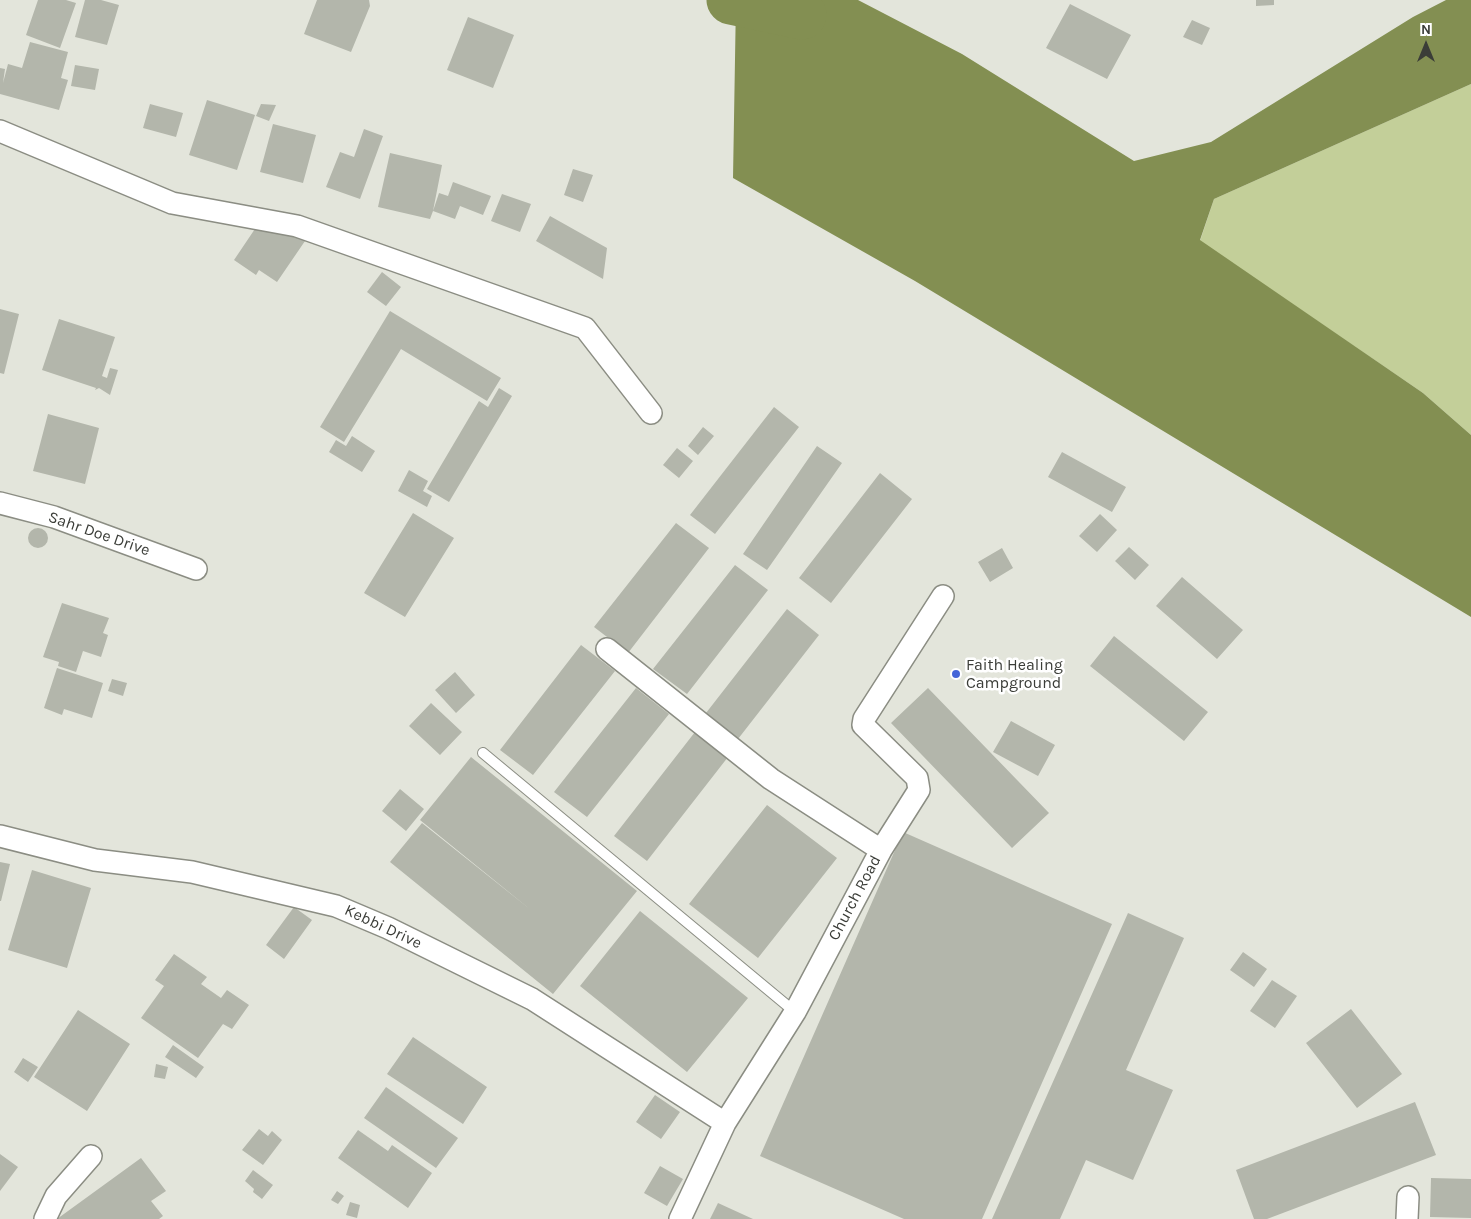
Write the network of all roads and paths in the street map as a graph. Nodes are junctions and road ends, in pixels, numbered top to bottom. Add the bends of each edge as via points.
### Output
1 (0, 131) edge
2 (651, 413) dead end
3 (0, 503) edge
4 (196, 569) dead end
5 (943, 596) dead end
6 (607, 650) dead end
7 (483, 753) dead end
8 (0, 836) edge
9 (881, 850) junction
10 (795, 1012) junction
11 (725, 1123) junction
12 (91, 1156) dead end
13 (1408, 1197) dead end
14 (45, 1219) edge
15 (680, 1219) edge
16 (1407, 1219) edge

1 - 2 street via 172,203 297,226 585,328
3 - 4 street, Sahr Doe Drive via 54,517
5 - 9 street, Church Road via 864,719 863,724 917,778 919,790
6 - 9 street via 770,779
7 - 10 lane
8 - 11 street, Kebbi Drive via 95,860 192,872 336,906 532,999
9 - 10 street, Church Road
10 - 11 street, Church Road
11 - 15 street, Church Road
12 - 14 street via 56,1196
13 - 16 street

